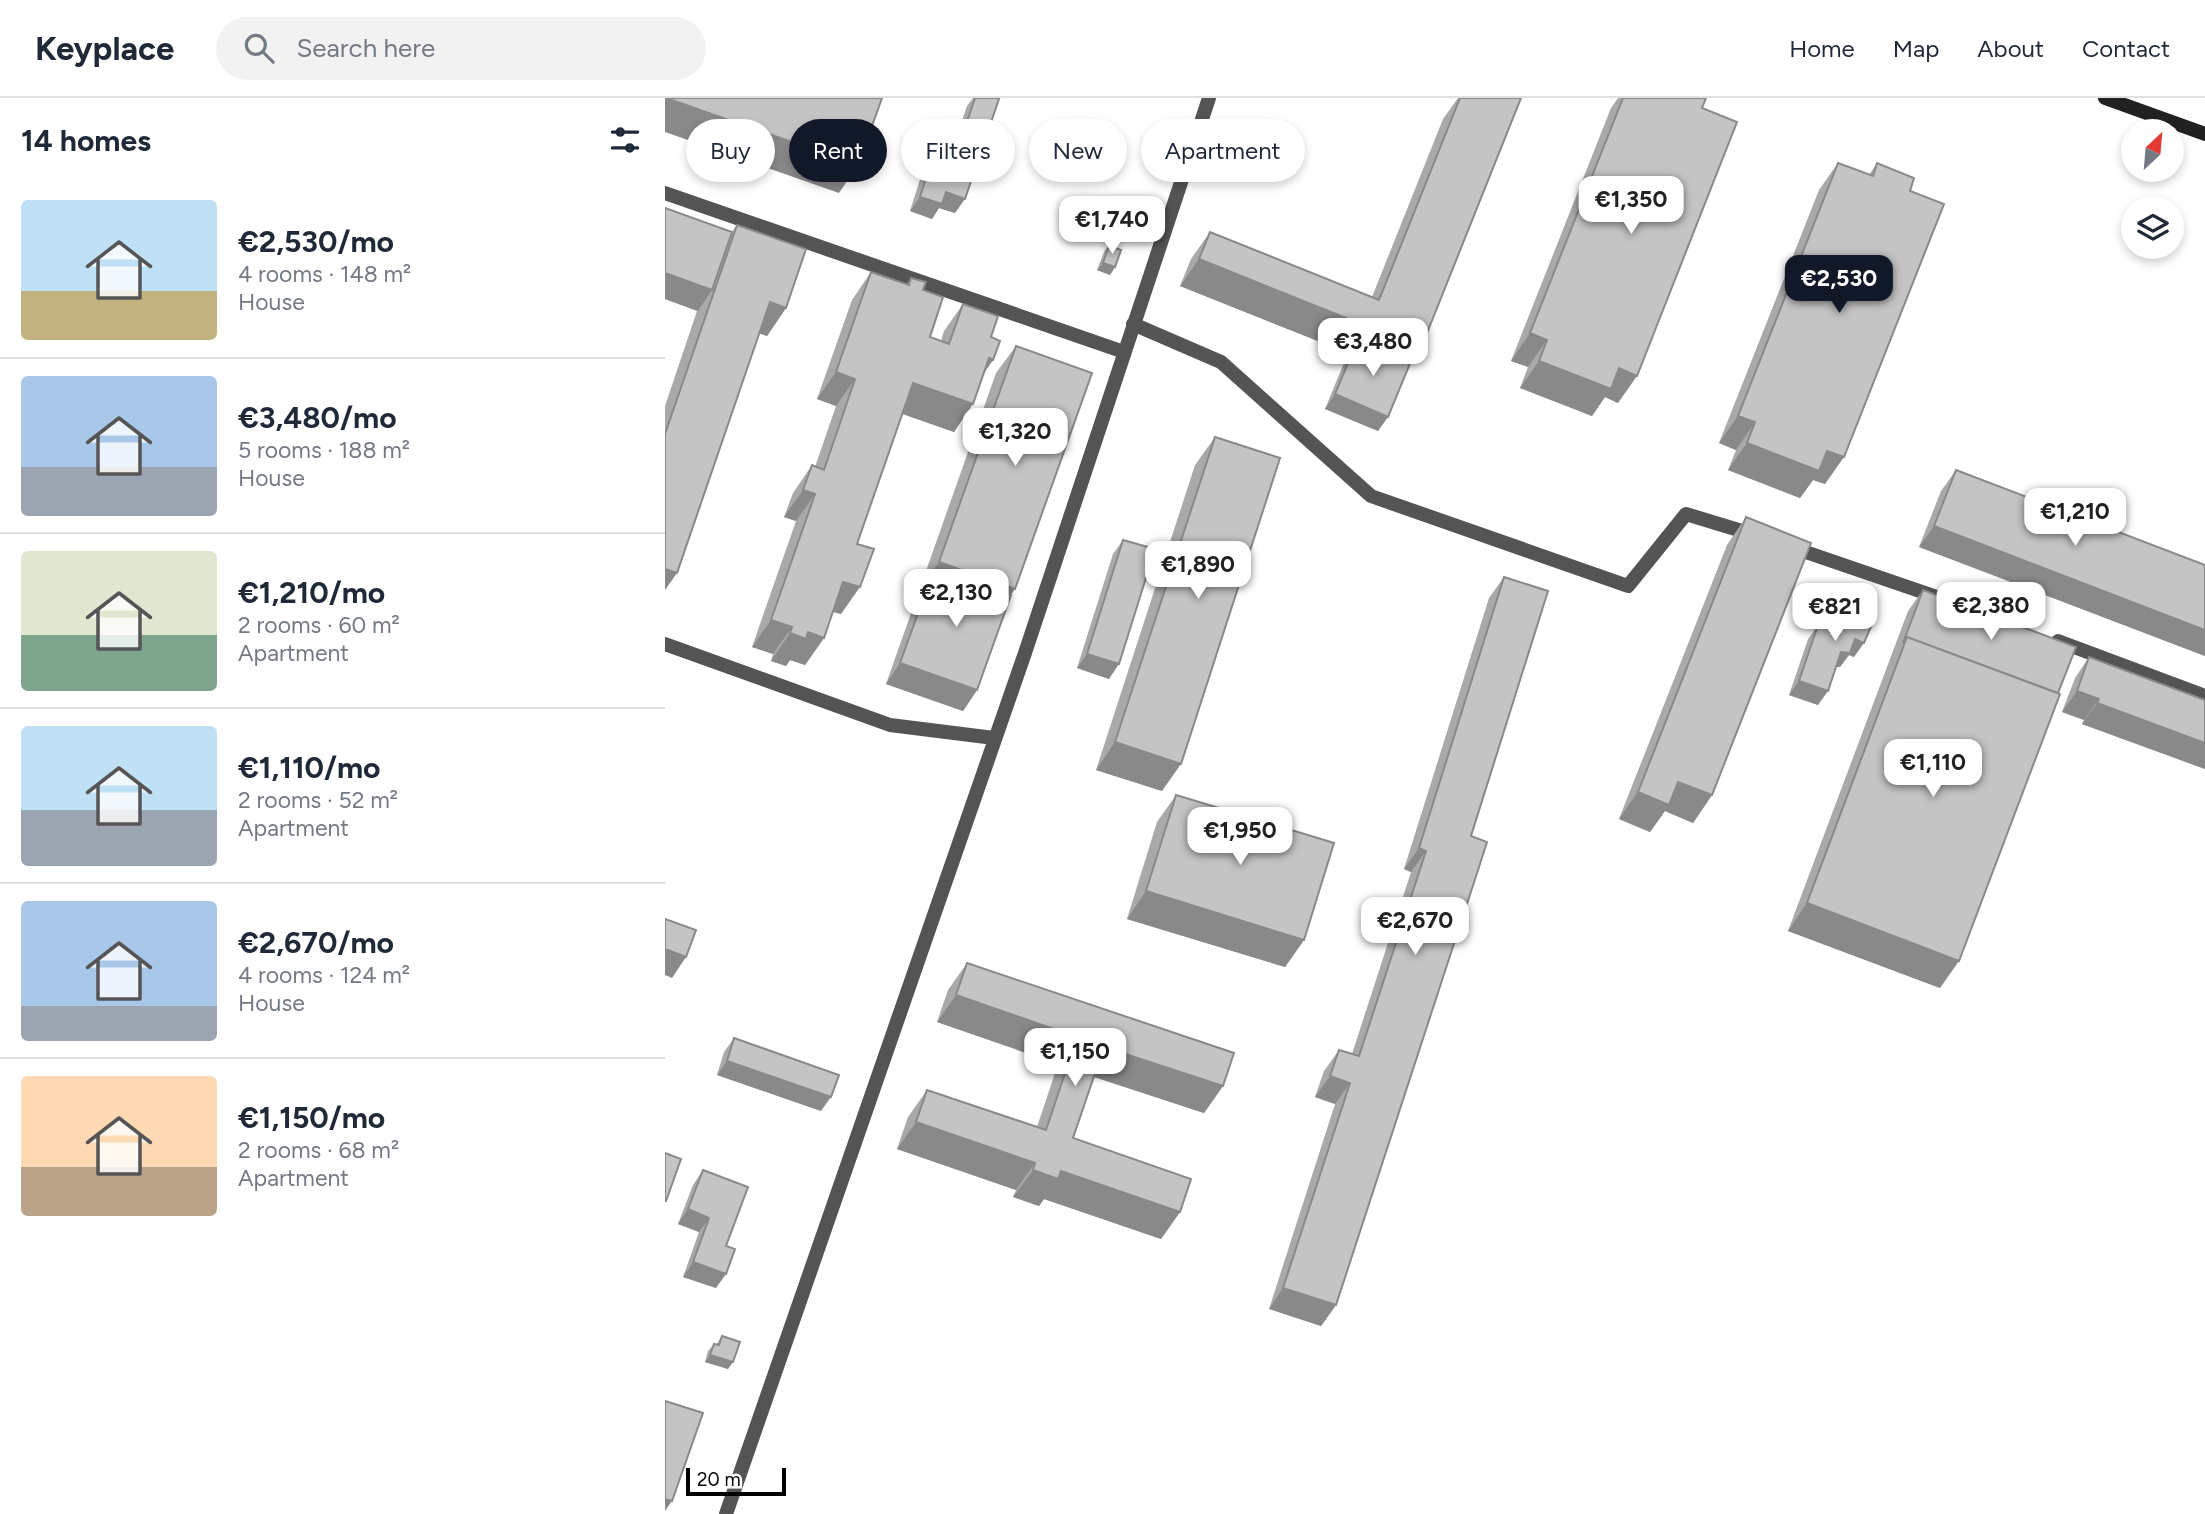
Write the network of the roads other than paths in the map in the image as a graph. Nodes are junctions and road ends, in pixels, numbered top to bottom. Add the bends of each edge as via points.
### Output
1 (1209, 98) edge
2 (2105, 98) edge
3 (2205, 134) edge
4 (665, 193) edge
5 (1133, 324) junction
6 (1124, 352) junction
7 (1959, 605) edge
8 (2050, 638) edge
9 (665, 644) edge
10 (2205, 695) edge
11 (994, 738) junction
12 (726, 1514) edge

1 - 5 lane
2 - 3 main road
4 - 6 lane
5 - 6 lane
5 - 7 lane via 1221,362 1371,496 1628,586 1686,514
6 - 11 lane
8 - 10 lane
9 - 11 lane via 890,725
11 - 12 lane

